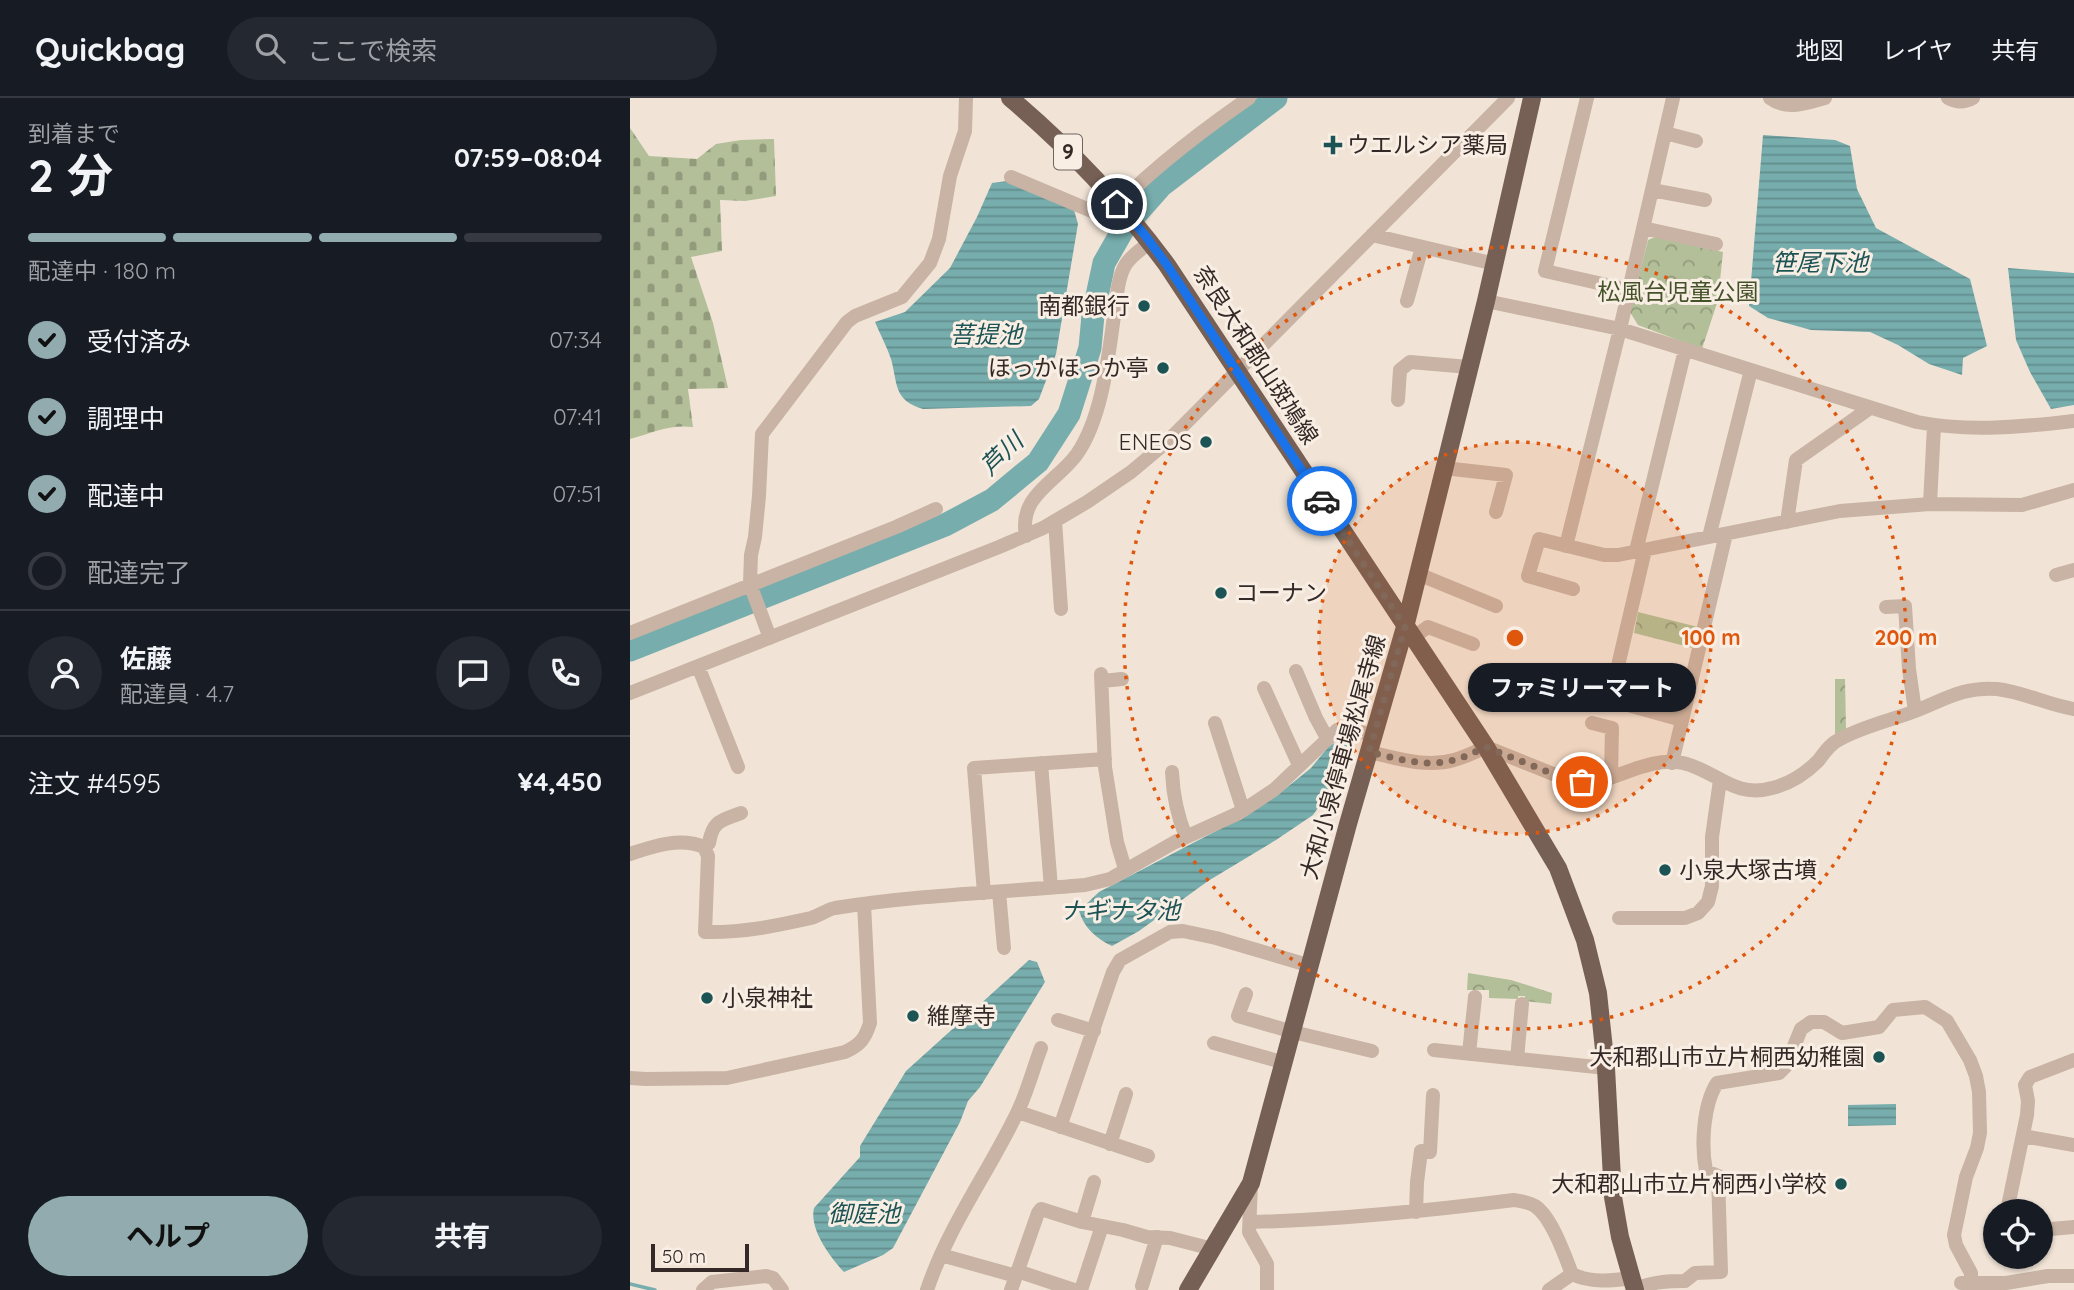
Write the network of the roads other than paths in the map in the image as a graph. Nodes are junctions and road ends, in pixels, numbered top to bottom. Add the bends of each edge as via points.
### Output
1 (966, 98) edge
2 (1010, 98) edge
3 (1249, 98) edge
4 (1508, 98) edge
5 (1532, 98) edge
6 (1587, 98) edge
7 (1673, 98) edge
8 (1770, 98) edge
9 (1825, 98) edge
10 (1948, 98) edge
11 (1973, 98) edge
12 (1665, 133) junction
13 (1696, 141) dead end
14 (1011, 177) dead end
15 (1652, 190) junction
16 (1705, 201) dead end
17 (1120, 207) junction
18 (1643, 228) junction
19 (1372, 235) junction
20 (1147, 238) junction
21 (1716, 244) dead end
22 (1422, 247) junction
23 (1494, 264) junction
24 (1629, 290) junction
25 (1486, 301) junction
26 (1407, 302) dead end
27 (1620, 329) junction
28 (1685, 350) junction
29 (1469, 367) junction
30 (1751, 370) junction
31 (1237, 371) junction
32 (1398, 400) dead end
33 (1870, 408) junction
34 (2074, 421) edge
35 (1934, 426) junction
36 (1444, 468) junction
37 (2074, 490) edge
38 (1930, 504) junction
39 (936, 509) dead end
40 (1496, 512) dead end
41 (1055, 521) junction
42 (1787, 522) junction
43 (1726, 534) junction
44 (1026, 536) junction
45 (1709, 537) junction
46 (1566, 546) junction
47 (1641, 551) junction
48 (2074, 570) edge
49 (1418, 574) junction
50 (2056, 575) dead end
51 (750, 584) junction
52 (1573, 589) dead end
53 (1496, 606) dead end
54 (1886, 607) dead end
55 (1060, 609) dead end
56 (1408, 632) junction
57 (630, 633) edge
58 (770, 638) junction
59 (1473, 644) dead end
60 (698, 666) junction
61 (1296, 671) dead end
62 (1122, 679) dead end
63 (1264, 688) dead end
64 (630, 693) edge
65 (2074, 709) edge
66 (1915, 711) junction
67 (1682, 720) junction
68 (1215, 723) dead end
69 (1592, 723) dead end
70 (1327, 738) junction
71 (1371, 744) junction
72 (1486, 747) junction
73 (1105, 759) junction
74 (1041, 763) junction
75 (1672, 763) junction
76 (1299, 765) junction
77 (738, 767) dead end
78 (1172, 772) dead end
79 (1611, 777) junction
80 (1720, 780) junction
81 (1244, 810) junction
82 (741, 813) dead end
83 (1186, 837) junction
84 (704, 847) junction
85 (630, 854) edge
86 (1125, 869) junction
87 (1051, 888) junction
88 (999, 892) junction
89 (984, 894) junction
90 (864, 904) junction
91 (1619, 918) dead end
92 (1004, 948) dead end
93 (1311, 967) junction
94 (1246, 994) dead end
95 (1475, 997) dead end
96 (1522, 1004) dead end
97 (1058, 1020) dead end
98 (1094, 1031) junction
99 (1293, 1032) junction
100 (1214, 1043) dead end
101 (1041, 1048) dead end
102 (1434, 1050) dead end
103 (1372, 1051) dead end
104 (1469, 1054) junction
105 (1517, 1059) junction
106 (2074, 1060) edge
107 (1285, 1063) junction
108 (1606, 1068) junction
109 (630, 1078) edge
110 (1126, 1094) dead end
111 (1433, 1096) dead end
112 (1018, 1112) junction
113 (1060, 1127) junction
114 (2024, 1136) junction
115 (1110, 1144) junction
116 (2074, 1145) edge
117 (1148, 1156) dead end
118 (1094, 1182) dead end
119 (1251, 1183) junction
120 (2010, 1199) edge
121 (1416, 1212) junction
122 (1082, 1222) junction
123 (1250, 1222) junction
124 (1102, 1226) junction
125 (2074, 1227) edge
126 (2053, 1229) edge
127 (1157, 1237) junction
128 (1213, 1249) junction
129 (941, 1255) junction
130 (1572, 1274) junction
131 (2074, 1276) edge
132 (1015, 1279) edge
133 (1142, 1286) dead end
134 (1634, 1286) edge
135 (1550, 1289) edge
136 (703, 1290) edge
137 (782, 1290) edge
138 (927, 1290) edge
139 (1074, 1290) edge
140 (1082, 1290) edge
141 (1188, 1290) edge
142 (1267, 1290) edge

1 - 51 street via 965,131 930,262 902,297 847,322 762,434
2 - 17 main road, 奈良大和郡山斑鳩線 / 9
3 - 17 street via 1215,122
4 - 19 street
5 - 23 main road, 大和小泉停車場松尾寺線
6 - 24 street via 1545,271
7 - 12 street
8 - 9 street via 1784,106
10 - 11 street via 1955,102
12 - 13 street
12 - 15 street
14 - 17 street via 1106,217
15 - 16 street
15 - 18 street
17 - 20 main road, 奈良大和郡山斑鳩線 / 9
18 - 21 street
18 - 24 street
19 - 22 street
19 - 31 street
20 - 31 main road, 奈良大和郡山斑鳩線 / 9
20 - 44 street via 1120,281 1093,421 1070,463 1031,502 1025,513
22 - 23 street
22 - 26 street
23 - 25 main road, 大和小泉停車場松尾寺線
24 - 27 street
25 - 27 street
25 - 29 main road, 大和小泉停車場松尾寺線
27 - 28 street
27 - 46 street
28 - 30 street
28 - 47 street
29 - 32 street via 1410,362 1400,370
29 - 36 main road, 大和小泉停車場松尾寺線
30 - 33 street
30 - 45 street
31 - 41 street via 1131,472
31 - 56 main road, 奈良大和郡山斑鳩線 / 9
33 - 35 street
33 - 42 street via 1796,460
34 - 35 street via 2025,427
35 - 38 street
36 - 40 street via 1506,475
36 - 49 main road, 大和小泉停車場松尾寺線
37 - 38 street via 2022,505
38 - 42 street
39 - 51 street
41 - 44 street
41 - 55 street
42 - 43 street
43 - 45 street
43 - 67 street
44 - 58 street
45 - 47 street
46 - 47 street via 1604,555
46 - 52 street via 1539,539 1528,576
47 - 67 street via 1610,700
48 - 50 street
49 - 53 street
49 - 56 main road, 大和小泉停車場松尾寺線
51 - 57 street
51 - 58 street
54 - 66 street via 1905,606
56 - 59 street via 1428,627
56 - 71 main road, 大和小泉停車場松尾寺線
56 - 72 main road, 奈良大和郡山斑鳩線 / 9
58 - 60 street
60 - 64 street
60 - 77 street
61 - 70 street
62 - 73 street via 1101,678
63 - 76 street
65 - 66 street via 2032,696 1975,689
66 - 80 street via 1839,740 1803,774 1774,788 1752,791
67 - 75 street
68 - 81 street
69 - 79 street via 1612,728
70 - 71 street via 1342,729
70 - 76 street
71 - 72 street via 1418,763 1455,760
71 - 93 main road, 大和小泉停車場松尾寺線
72 - 79 street via 1568,780
72 - 108 main road, 奈良大和郡山斑鳩線 / 9 via 1563,880 1598,993
73 - 74 street
73 - 86 street
74 - 87 street
74 - 89 street via 974,768
75 - 79 street
75 - 80 street
76 - 81 street
78 - 83 street via 1174,798
80 - 91 street via 1709,902 1685,918
81 - 83 street
82 - 84 street via 716,822
83 - 86 street
84 - 85 street via 664,843
84 - 90 street via 708,856 705,932 761,929
86 - 87 street via 1110,879
87 - 88 street
88 - 89 street
88 - 92 street
89 - 90 street
90 - 109 street via 870,1023 858,1046 727,1078
93 - 98 street via 1216,938 1170,932 1120,960
93 - 99 main road, 大和小泉停車場松尾寺線
94 - 99 street via 1238,1016
95 - 104 street
96 - 105 street
97 - 98 street
98 - 113 street
99 - 103 street
99 - 107 main road, 大和小泉停車場松尾寺線
100 - 107 street
101 - 112 street
102 - 104 street
104 - 105 street
105 - 108 street
106 - 114 street via 2031,1077 2025,1085
107 - 119 main road, 大和小泉停車場松尾寺線
108 - 134 main road, 奈良大和郡山斑鳩線 / 9 via 1613,1197
110 - 115 street
111 - 121 street via 1430,1152 1421,1151
112 - 113 street
112 - 129 street
113 - 115 street
114 - 116 street
114 - 120 street
115 - 117 street
118 - 122 street
119 - 123 street
119 - 128 main road, 大和小泉停車場松尾寺線
121 - 123 street
121 - 130 street via 1514,1200 1535,1205 1544,1213
122 - 124 street
122 - 132 street via 1041,1209
123 - 142 street via 1251,1239 1267,1264
124 - 127 street
124 - 140 street
125 - 126 street
127 - 128 street
127 - 133 street
128 - 141 main road, 大和小泉停車場松尾寺線
129 - 132 street
129 - 138 street
130 - 134 street
130 - 135 street
131 - 134 street via 1966,1283 1971,1273 1954,1235 1980,1133 1979,1092 1970,1060 1952,1028 1925,1007 1893,1010 1880,1027 1842,1033 1824,1022 1811,1021 1801,1030 1779,1073 1717,1083 1710,1095 1702,1152 1706,1171 1718,1176 1721,1272 1695,1273 1685,1282
132 - 139 street
136 - 137 street via 712,1282 766,1276 774,1278

